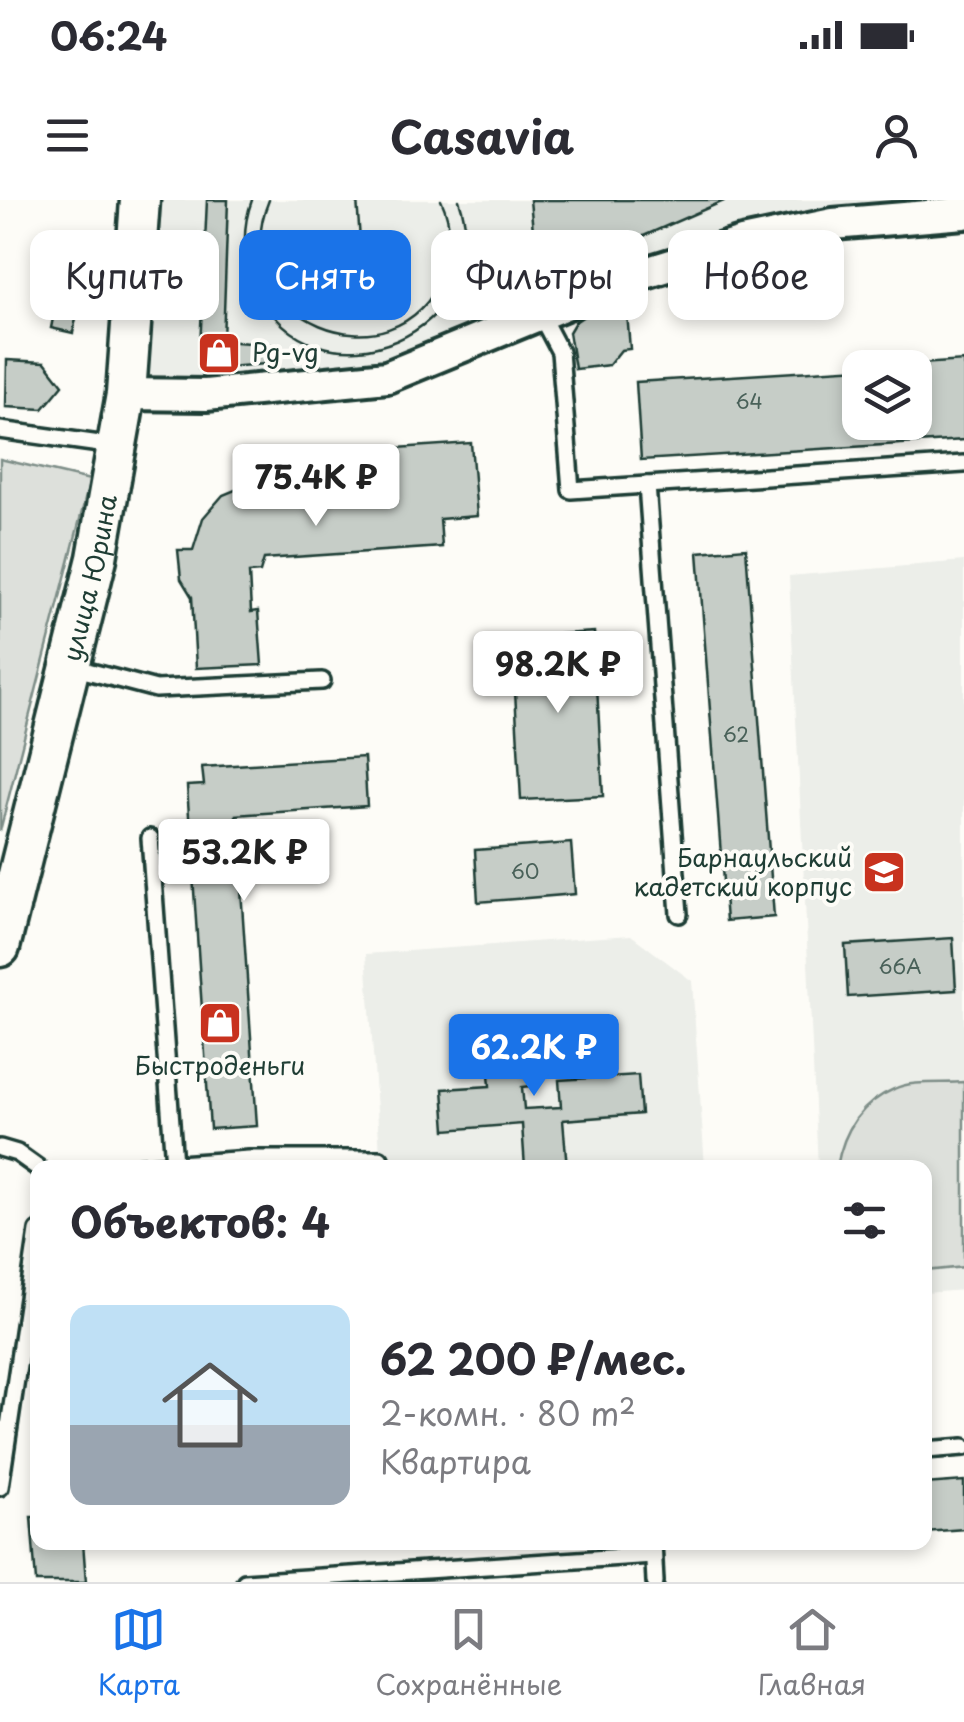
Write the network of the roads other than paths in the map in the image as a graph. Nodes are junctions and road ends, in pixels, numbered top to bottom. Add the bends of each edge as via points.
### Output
1 (140, 200) edge
2 (964, 213) edge
3 (648, 272) edge
4 (525, 320) edge
5 (543, 320) edge
6 (126, 394) junction
7 (0, 430) edge
8 (118, 446) junction
9 (964, 464) edge
10 (647, 485) junction
11 (72, 667) junction
12 (322, 682) dead end
13 (150, 838) dead end
14 (679, 914) dead end
15 (0, 947) edge
16 (0, 1148) edge
17 (380, 1159) dead end
18 (174, 1160) edge
19 (233, 1160) edge
20 (30, 1162) edge
21 (30, 1285) edge
22 (964, 1447) edge
23 (932, 1449) edge
24 (0, 1487) edge
25 (629, 1550) edge
26 (653, 1550) edge
27 (245, 1582) edge
28 (655, 1582) edge

1 - 6 street, улица Юрина
2 - 3 street via 833,224
4 - 6 street via 387,377 195,396
5 - 10 lane via 560,352 571,490
6 - 8 street, улица Юрина
7 - 8 lane
8 - 11 street, улица Юрина
9 - 10 lane
10 - 14 lane
11 - 12 lane via 156,688
11 - 15 street, улица Юрина
13 - 18 lane
16 - 20 lane
17 - 19 lane
21 - 24 lane
22 - 23 lane
25 - 27 lane
26 - 28 lane

